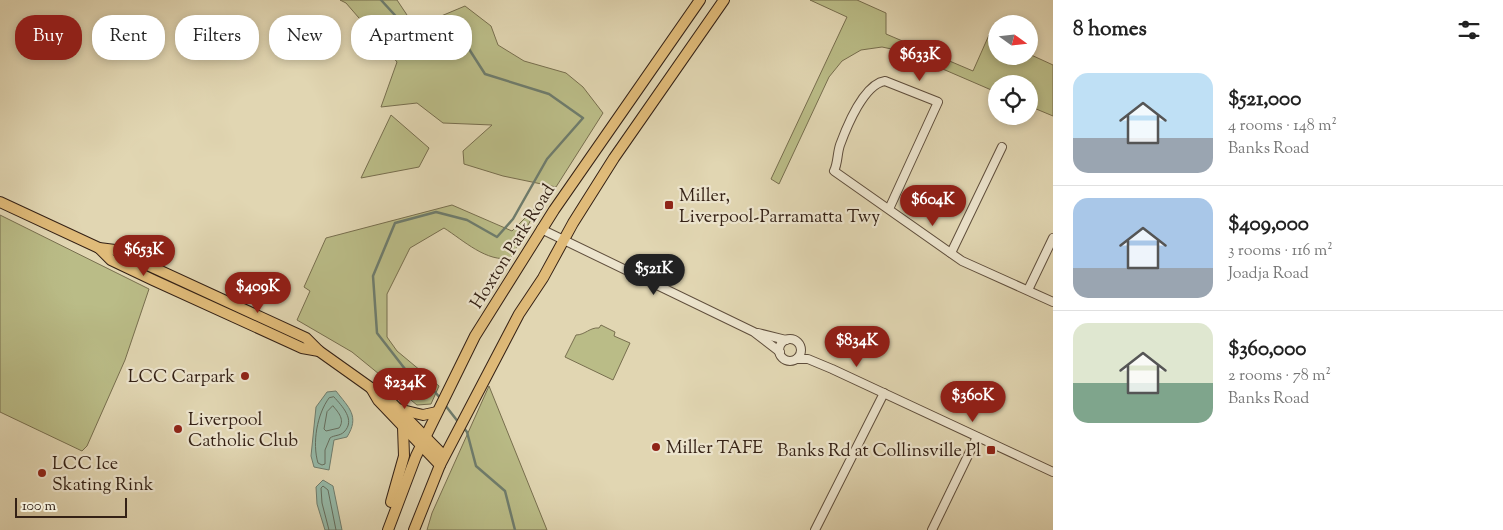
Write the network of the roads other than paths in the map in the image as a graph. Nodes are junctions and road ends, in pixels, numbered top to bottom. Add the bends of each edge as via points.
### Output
1 (700, 0) edge
2 (724, 0) edge
3 (1002, 147) dead end
4 (0, 202) edge
5 (889, 209) junction
6 (541, 229) junction
7 (1053, 238) edge
8 (563, 241) junction
9 (951, 253) junction
10 (1028, 290) junction
11 (1053, 302) edge
12 (754, 332) junction
13 (786, 340) junction
14 (801, 349) junction
15 (780, 352) junction
16 (797, 359) junction
17 (820, 364) junction
18 (371, 388) junction
19 (884, 393) junction
20 (397, 408) junction
21 (435, 414) junction
22 (404, 427) junction
23 (976, 436) junction
24 (423, 441) junction
25 (442, 461) junction
26 (1053, 472) edge
27 (386, 530) edge
28 (414, 530) edge
29 (815, 530) edge
30 (932, 530) edge

1 - 6 main road, Hoxton Park Road
2 - 8 main road via 614,158
3 - 9 street
4 - 18 main road via 99,248 116,250 306,338
5 - 5 street via 938,102 886,81 877,82 864,96 840,146 834,171
5 - 9 street
6 - 8 street
6 - 21 main road, Hoxton Park Road via 475,336
7 - 10 street
8 - 12 street
8 - 25 main road via 519,314
9 - 10 street
10 - 11 street
12 - 13 street
12 - 15 street
13 - 14 street via 796,341
13 - 15 street via 781,344
14 - 16 street
14 - 17 street
15 - 16 street via 787,361
16 - 17 street
17 - 19 street
18 - 20 main road via 382,393
18 - 22 main road
19 - 23 street
19 - 29 street
20 - 21 main road via 423,415
20 - 24 main road
21 - 24 main road, Hoxton Park Road
22 - 24 main road
22 - 27 main road via 404,456
23 - 26 street
23 - 30 street
24 - 25 main road
24 - 27 main road, Hoxton Park Road
25 - 28 main road

